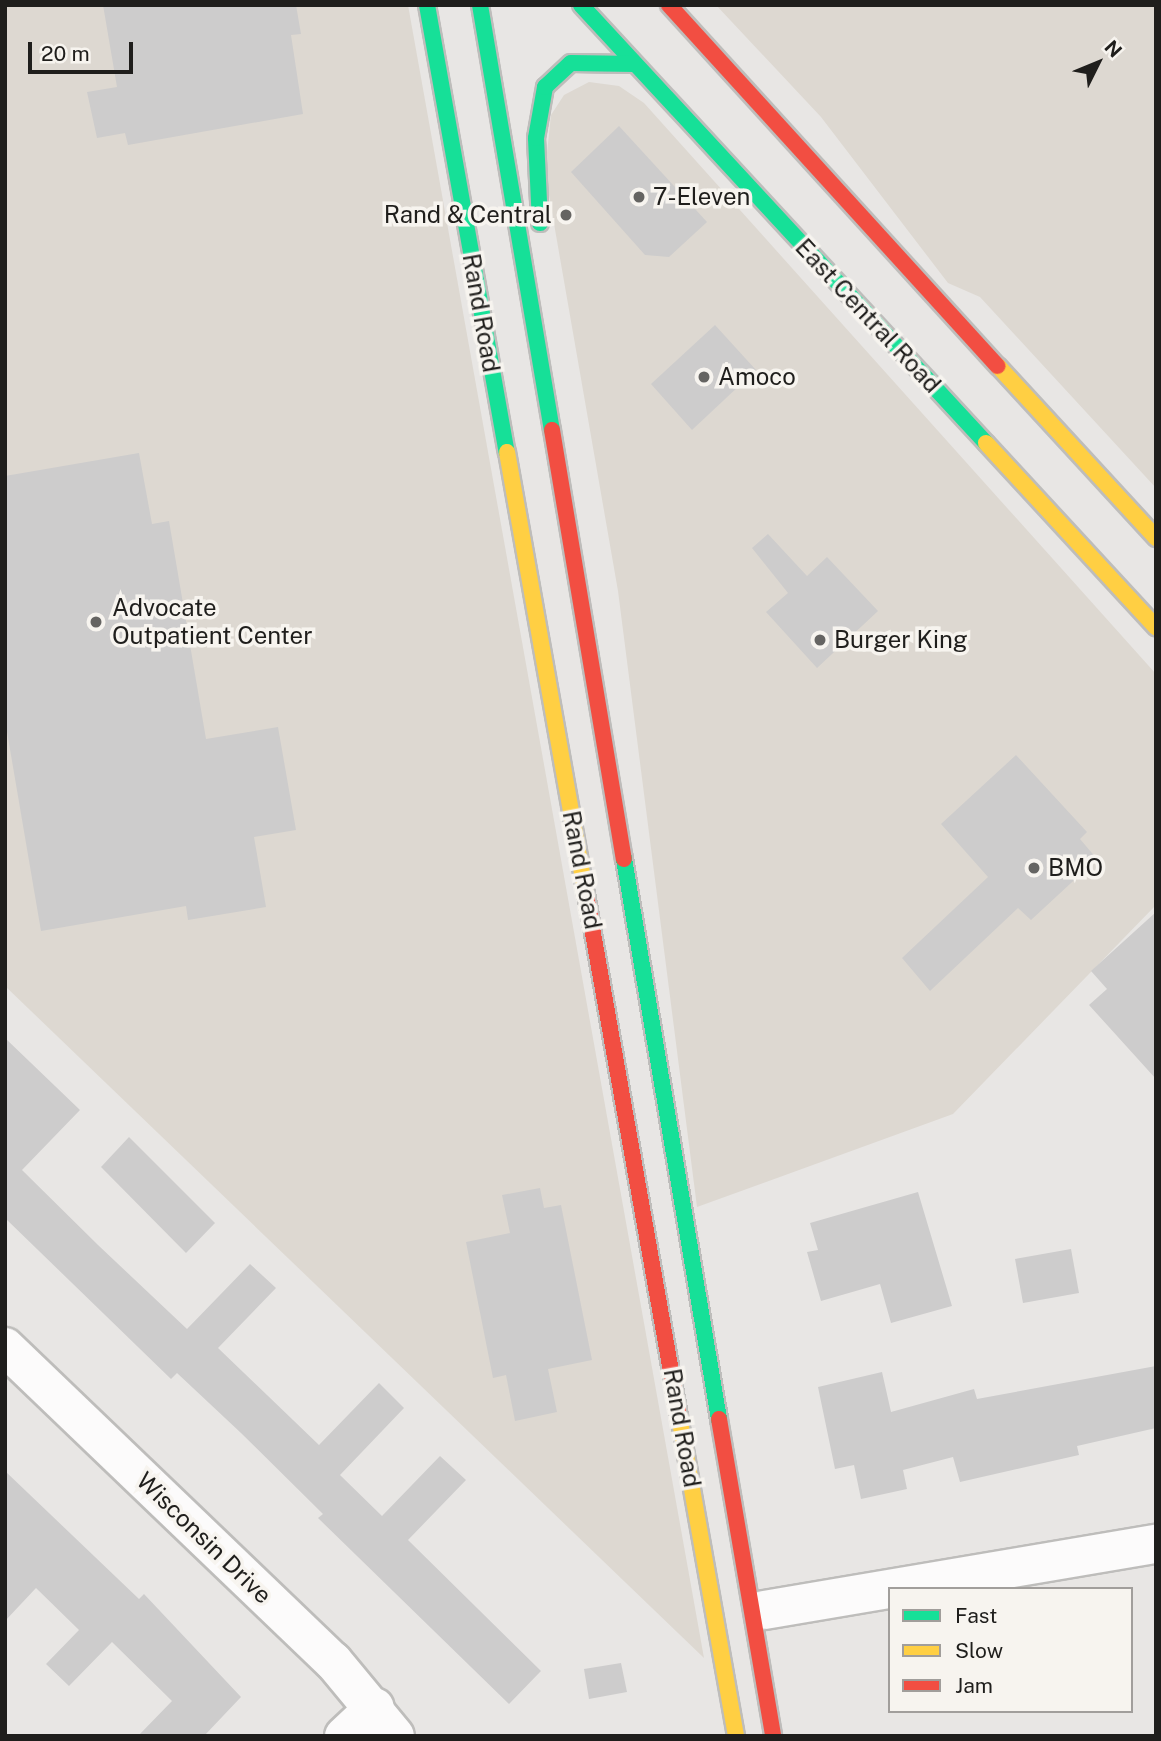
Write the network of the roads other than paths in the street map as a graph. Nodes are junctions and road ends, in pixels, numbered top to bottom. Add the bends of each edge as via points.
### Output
1 (427, 5) edge
2 (480, 5) edge
3 (581, 5) edge
4 (669, 5) edge
5 (635, 64) junction
6 (547, 383) junction
7 (1156, 538) edge
8 (1156, 627) edge
9 (5, 1347) edge
10 (1156, 1544) edge
11 (901, 1587) edge
12 (888, 1589) edge
13 (764, 1610) dead end
14 (385, 1721) edge
15 (344, 1736) edge
16 (736, 1736) edge
17 (773, 1736) edge

1 - 16 main road, Rand Road
2 - 6 main road, Rand Road
3 - 5 main road, East Central Road
4 - 7 main road
5 - 6 main road via 571,62 539,100
5 - 8 main road, East Central Road
6 - 17 main road, Rand Road via 684,1235
9 - 14 street, Wisconsin Drive
10 - 11 street
12 - 13 street
14 - 15 street

